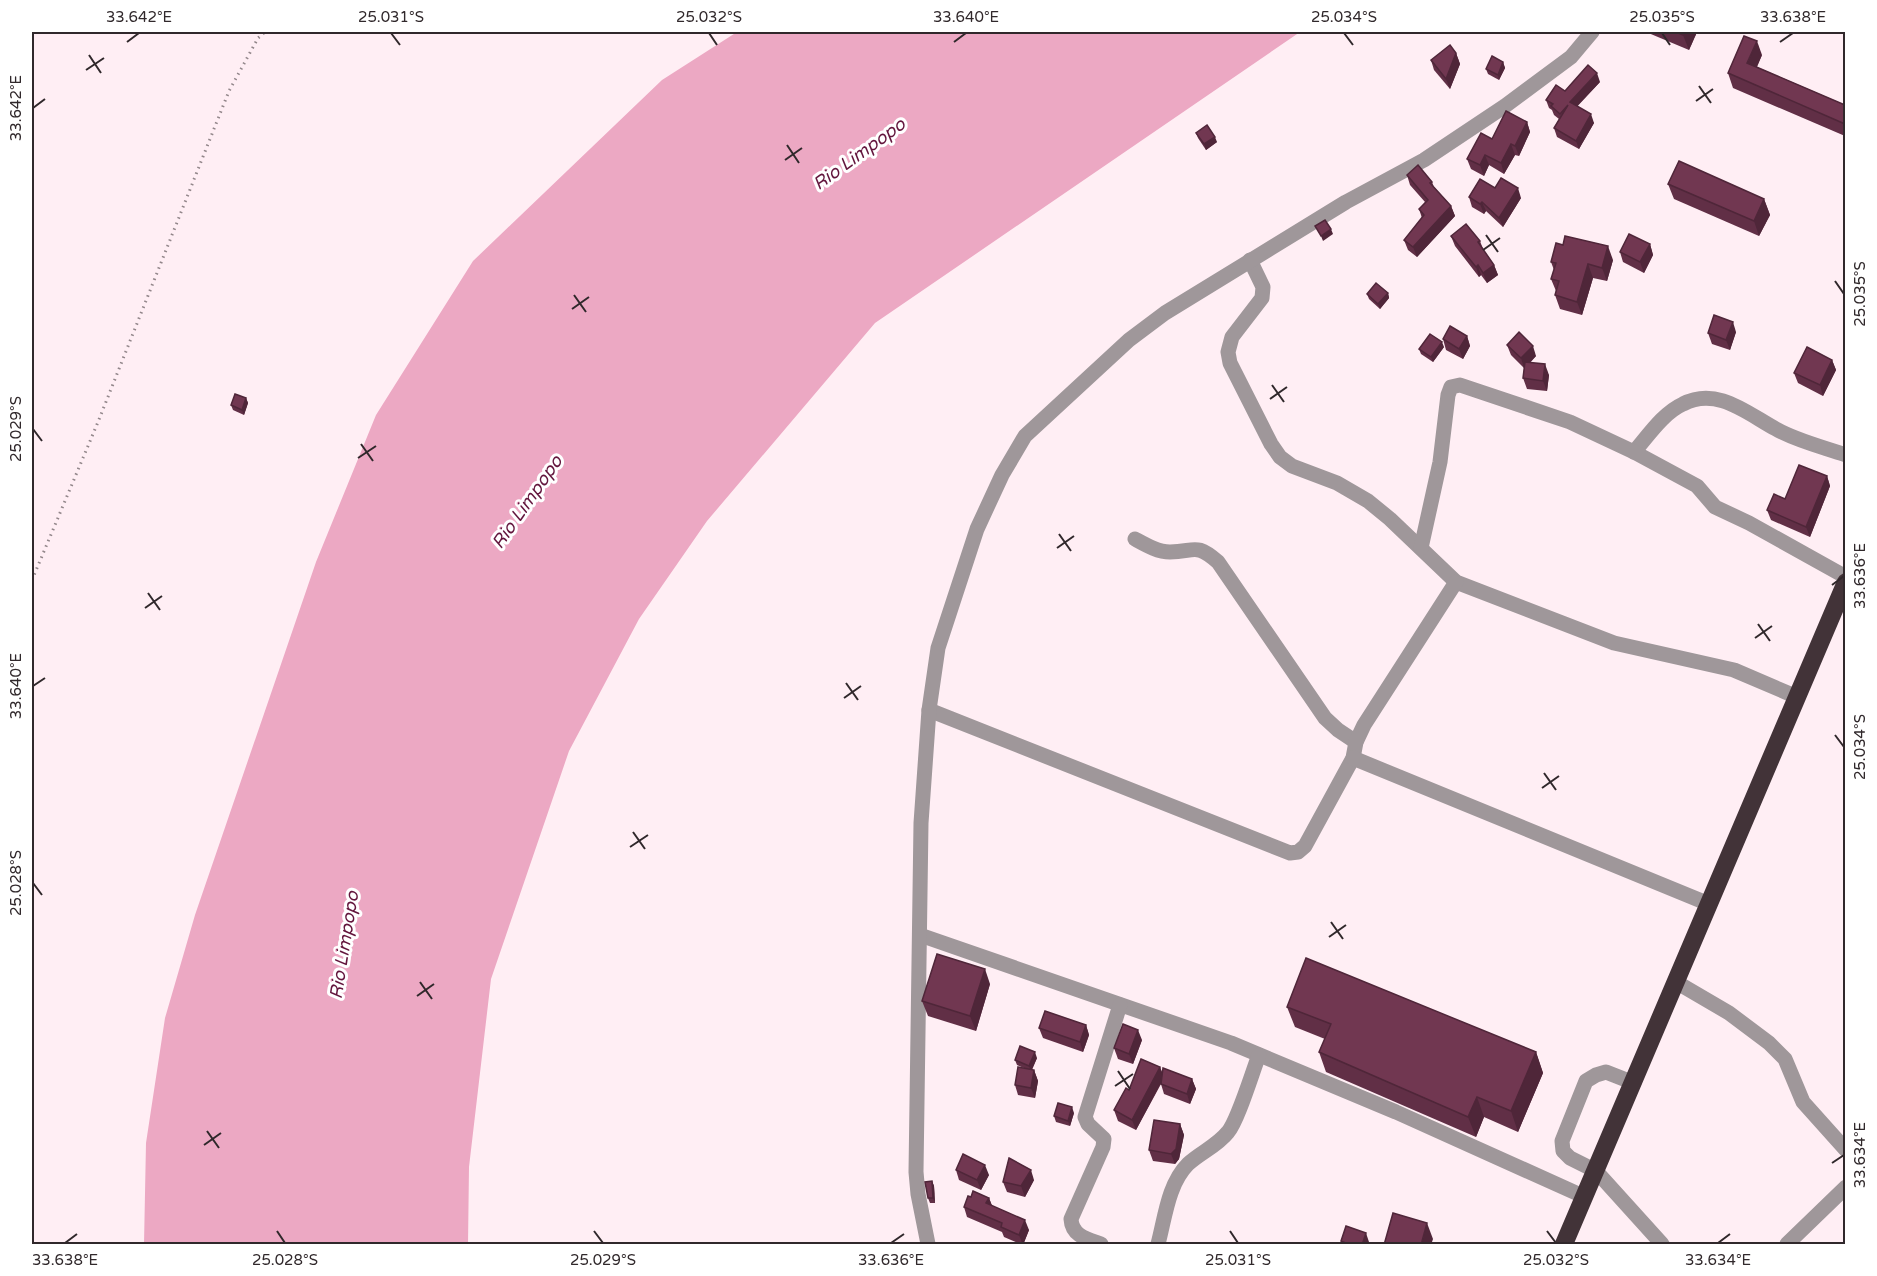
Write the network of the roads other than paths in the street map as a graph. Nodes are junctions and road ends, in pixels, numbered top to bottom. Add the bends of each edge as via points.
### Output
1 (1592, 32) edge
2 (1250, 260) junction
3 (1634, 452) junction
4 (1845, 455) edge
5 (1135, 539) dead end
6 (1421, 548) junction
7 (1845, 577) edge
8 (1456, 582) junction
9 (1845, 582) edge
10 (1797, 697) junction
11 (929, 710) junction
12 (1356, 742) junction
13 (1353, 758) junction
14 (1709, 904) junction
15 (920, 935) junction
16 (1676, 982) junction
17 (1120, 1005) junction
18 (1259, 1055) junction
19 (1634, 1083) junction
20 (1845, 1150) edge
21 (1596, 1171) junction
22 (1845, 1187) edge
23 (1585, 1197) junction
24 (928, 1245) edge
25 (1101, 1245) edge
26 (1158, 1245) edge
27 (1564, 1245) edge
28 (1662, 1245) edge
29 (1787, 1245) edge

1 - 2 street via 1571,57 1487,118 1424,160
2 - 6 street via 1263,287 1262,298 1232,338 1228,352 1270,444 1292,466 1337,483 1368,501
2 - 11 street via 1129,340 1025,436 977,529 938,648
3 - 4 street via 1667,415 1683,403 1702,399 1722,400 1775,429
3 - 6 street via 1570,422 1460,385 1451,387
3 - 7 street via 1697,486 1715,507
5 - 12 street via 1170,552 1192,548 1218,562 1325,718
6 - 8 street
8 - 10 street via 1614,643 1734,670
8 - 12 street
9 - 10 highway
10 - 14 highway
11 - 13 street via 1290,853 1305,846
11 - 15 street via 921,823
12 - 13 street
13 - 14 street
14 - 16 highway
15 - 17 street
15 - 24 street via 916,1172
16 - 19 highway
16 - 20 street via 1729,1013 1769,1043 1785,1059 1803,1102
17 - 18 street
17 - 25 street via 1085,1117 1104,1139 1103,1147 1071,1219 1078,1235
18 - 23 street
18 - 26 street via 1230,1131 1178,1176
19 - 21 highway
19 - 21 street via 1606,1072 1586,1081 1562,1141 1563,1151
21 - 23 highway
21 - 28 street
22 - 29 street
23 - 27 highway

